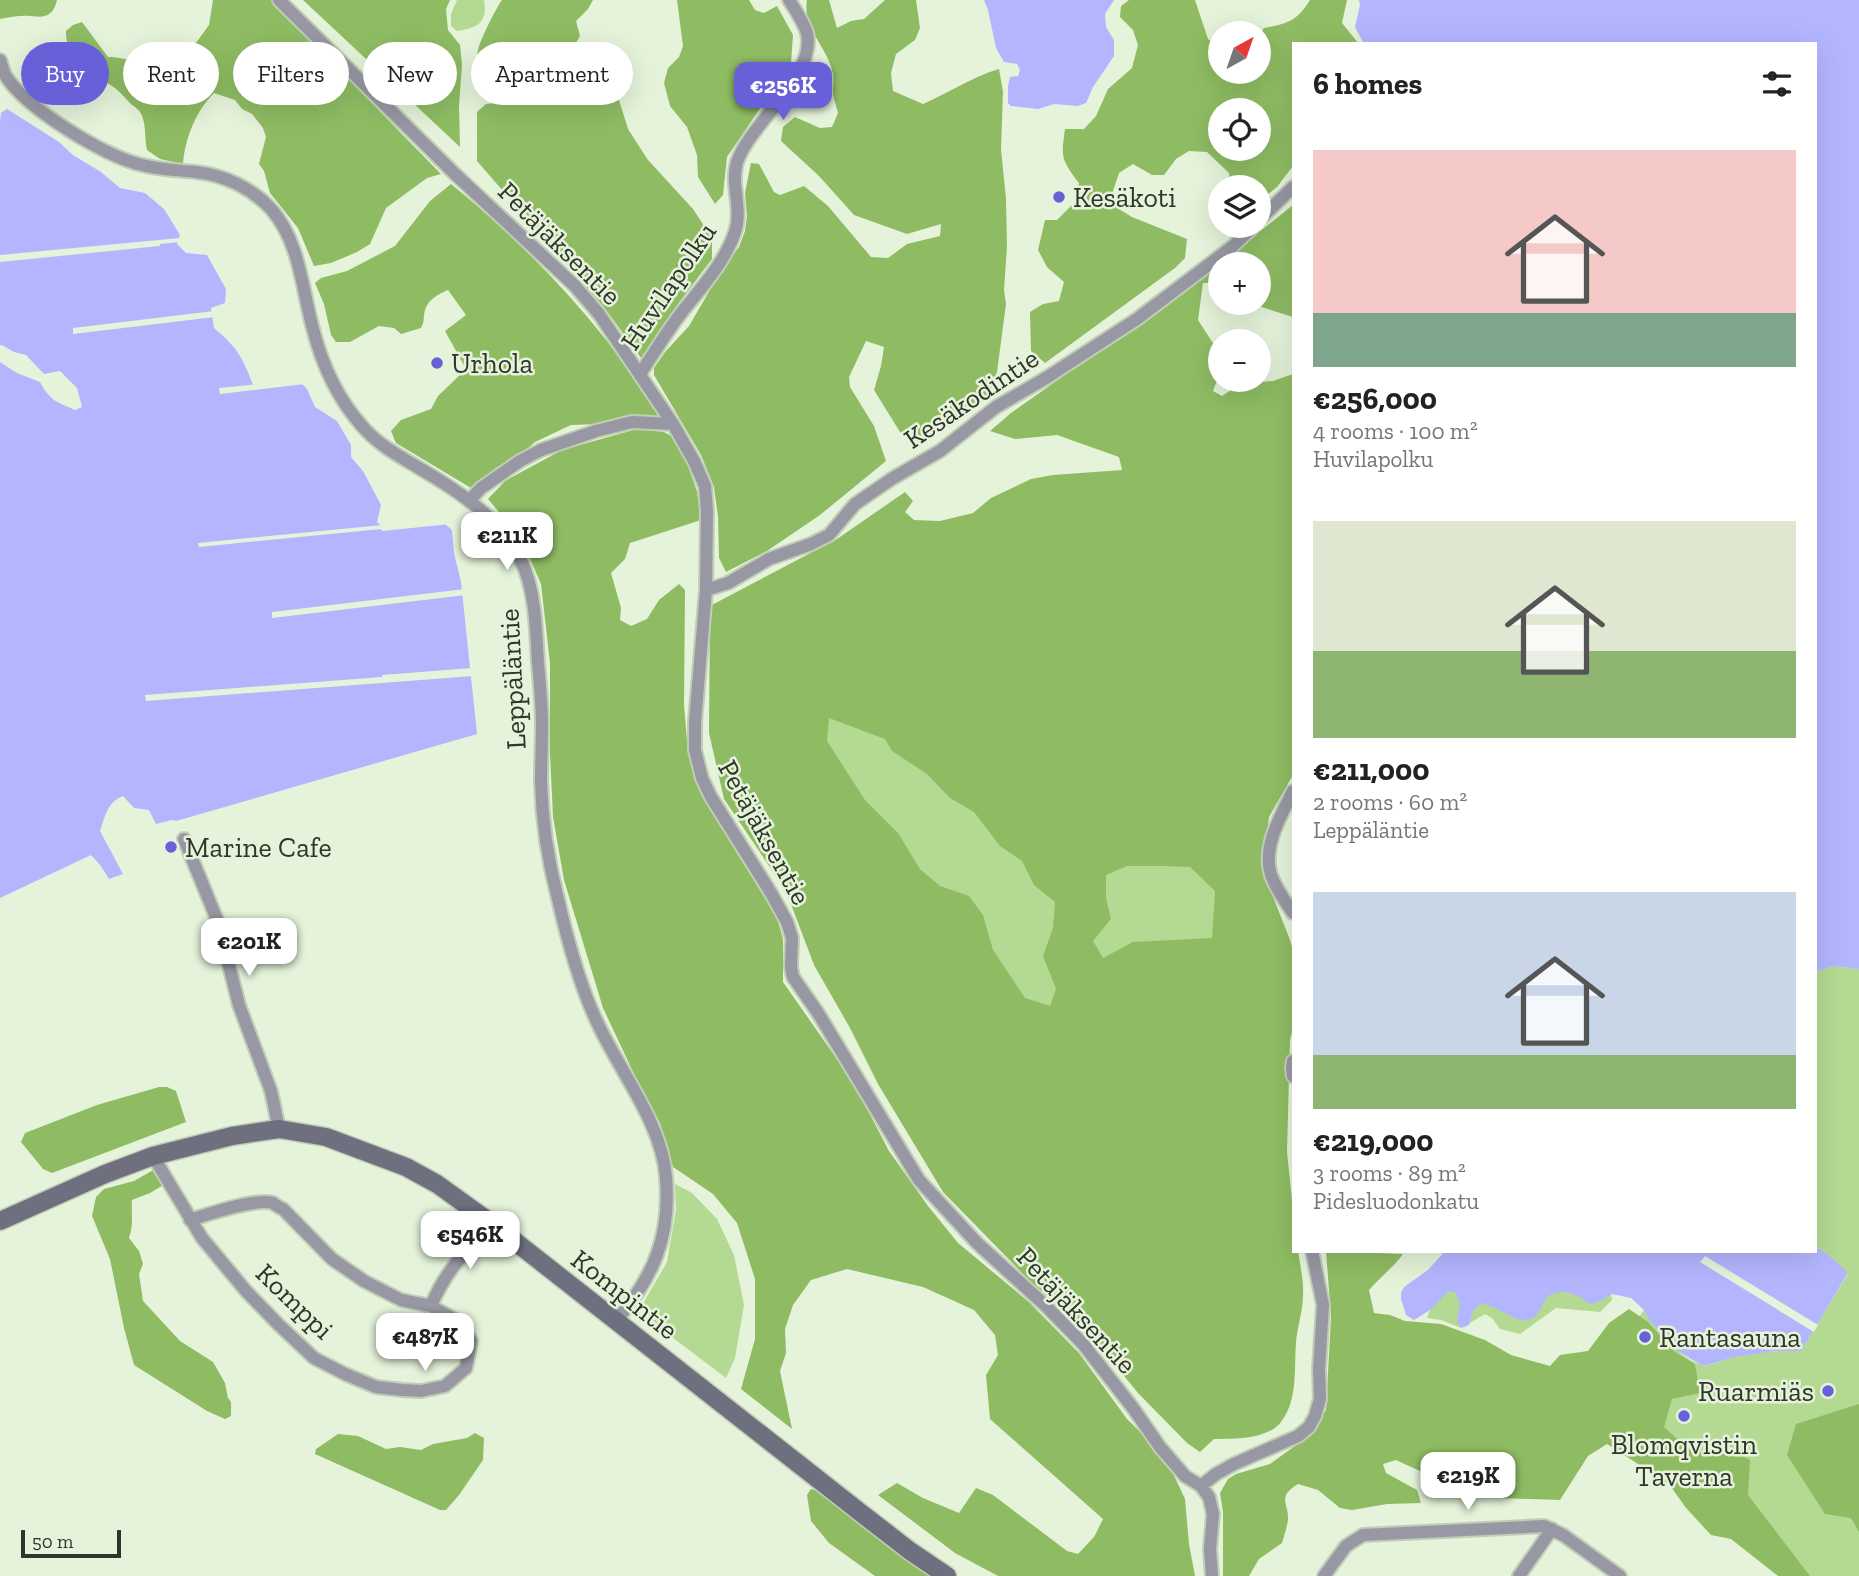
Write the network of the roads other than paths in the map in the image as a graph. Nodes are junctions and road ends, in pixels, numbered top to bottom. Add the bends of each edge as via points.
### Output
1 (279, 0) edge
2 (789, 0) edge
3 (0, 60) edge
4 (1292, 188) edge
5 (1271, 208) edge
6 (1241, 238) edge
7 (640, 374) junction
8 (673, 424) junction
9 (469, 501) junction
10 (706, 590) junction
11 (1292, 793) edge
12 (184, 839) dead end
13 (1292, 913) edge
14 (279, 1129) junction
15 (153, 1156) junction
16 (190, 1220) junction
17 (0, 1221) edge
18 (494, 1225) junction
19 (1312, 1253) edge
20 (431, 1306) junction
21 (616, 1321) junction
22 (1201, 1486) junction
23 (1552, 1529) junction
24 (947, 1576) edge
25 (1212, 1576) edge
26 (1324, 1576) edge
27 (1519, 1576) edge
28 (1620, 1576) edge

1 - 7 street, Petäjäksentie via 575,286
2 - 7 street, Huvilapolku via 807,36 800,71 737,163 738,223 727,252
3 - 9 street, Leppäläntie via 5,75 20,92 100,149 139,165 198,172 252,191 273,211 293,247 322,358 349,408 381,443
4 - 5 street
6 - 10 street, Kesäkodintie via 1137,319 996,407 940,451 855,504 829,534
7 - 8 street, Petäjäksentie
8 - 9 street via 632,422 541,450 481,488
8 - 10 street, Petäjäksentie via 705,486
9 - 21 street, Leppäläntie via 508,537 532,592 542,722 541,783 557,898 590,1006 651,1124 666,1171 668,1202 660,1249
10 - 22 street, Petäjäksentie via 695,750 712,797 787,922 793,977 919,1180 977,1243 1083,1344 1160,1447 1185,1476
11 - 13 street via 1273,831 1270,873
12 - 14 street via 218,922
14 - 15 street, Kompintie
14 - 18 street, Kompintie via 326,1137 406,1167
15 - 16 street, Komppi
15 - 17 street, Kompintie
16 - 20 street, Komppi via 259,1202 274,1203 332,1259 363,1281 401,1300
16 - 20 street, Komppi via 246,1291 314,1358 376,1387 421,1391 445,1386 466,1368 471,1341 458,1322
18 - 20 street via 460,1256
18 - 21 street, Kompintie
19 - 22 street via 1323,1305 1321,1399 1315,1416 1298,1436 1234,1464
21 - 24 street, Kompintie
22 - 25 street, Petäjäksentie via 1213,1514
23 - 26 street via 1544,1525 1363,1535 1346,1546
23 - 27 street
23 - 28 street

